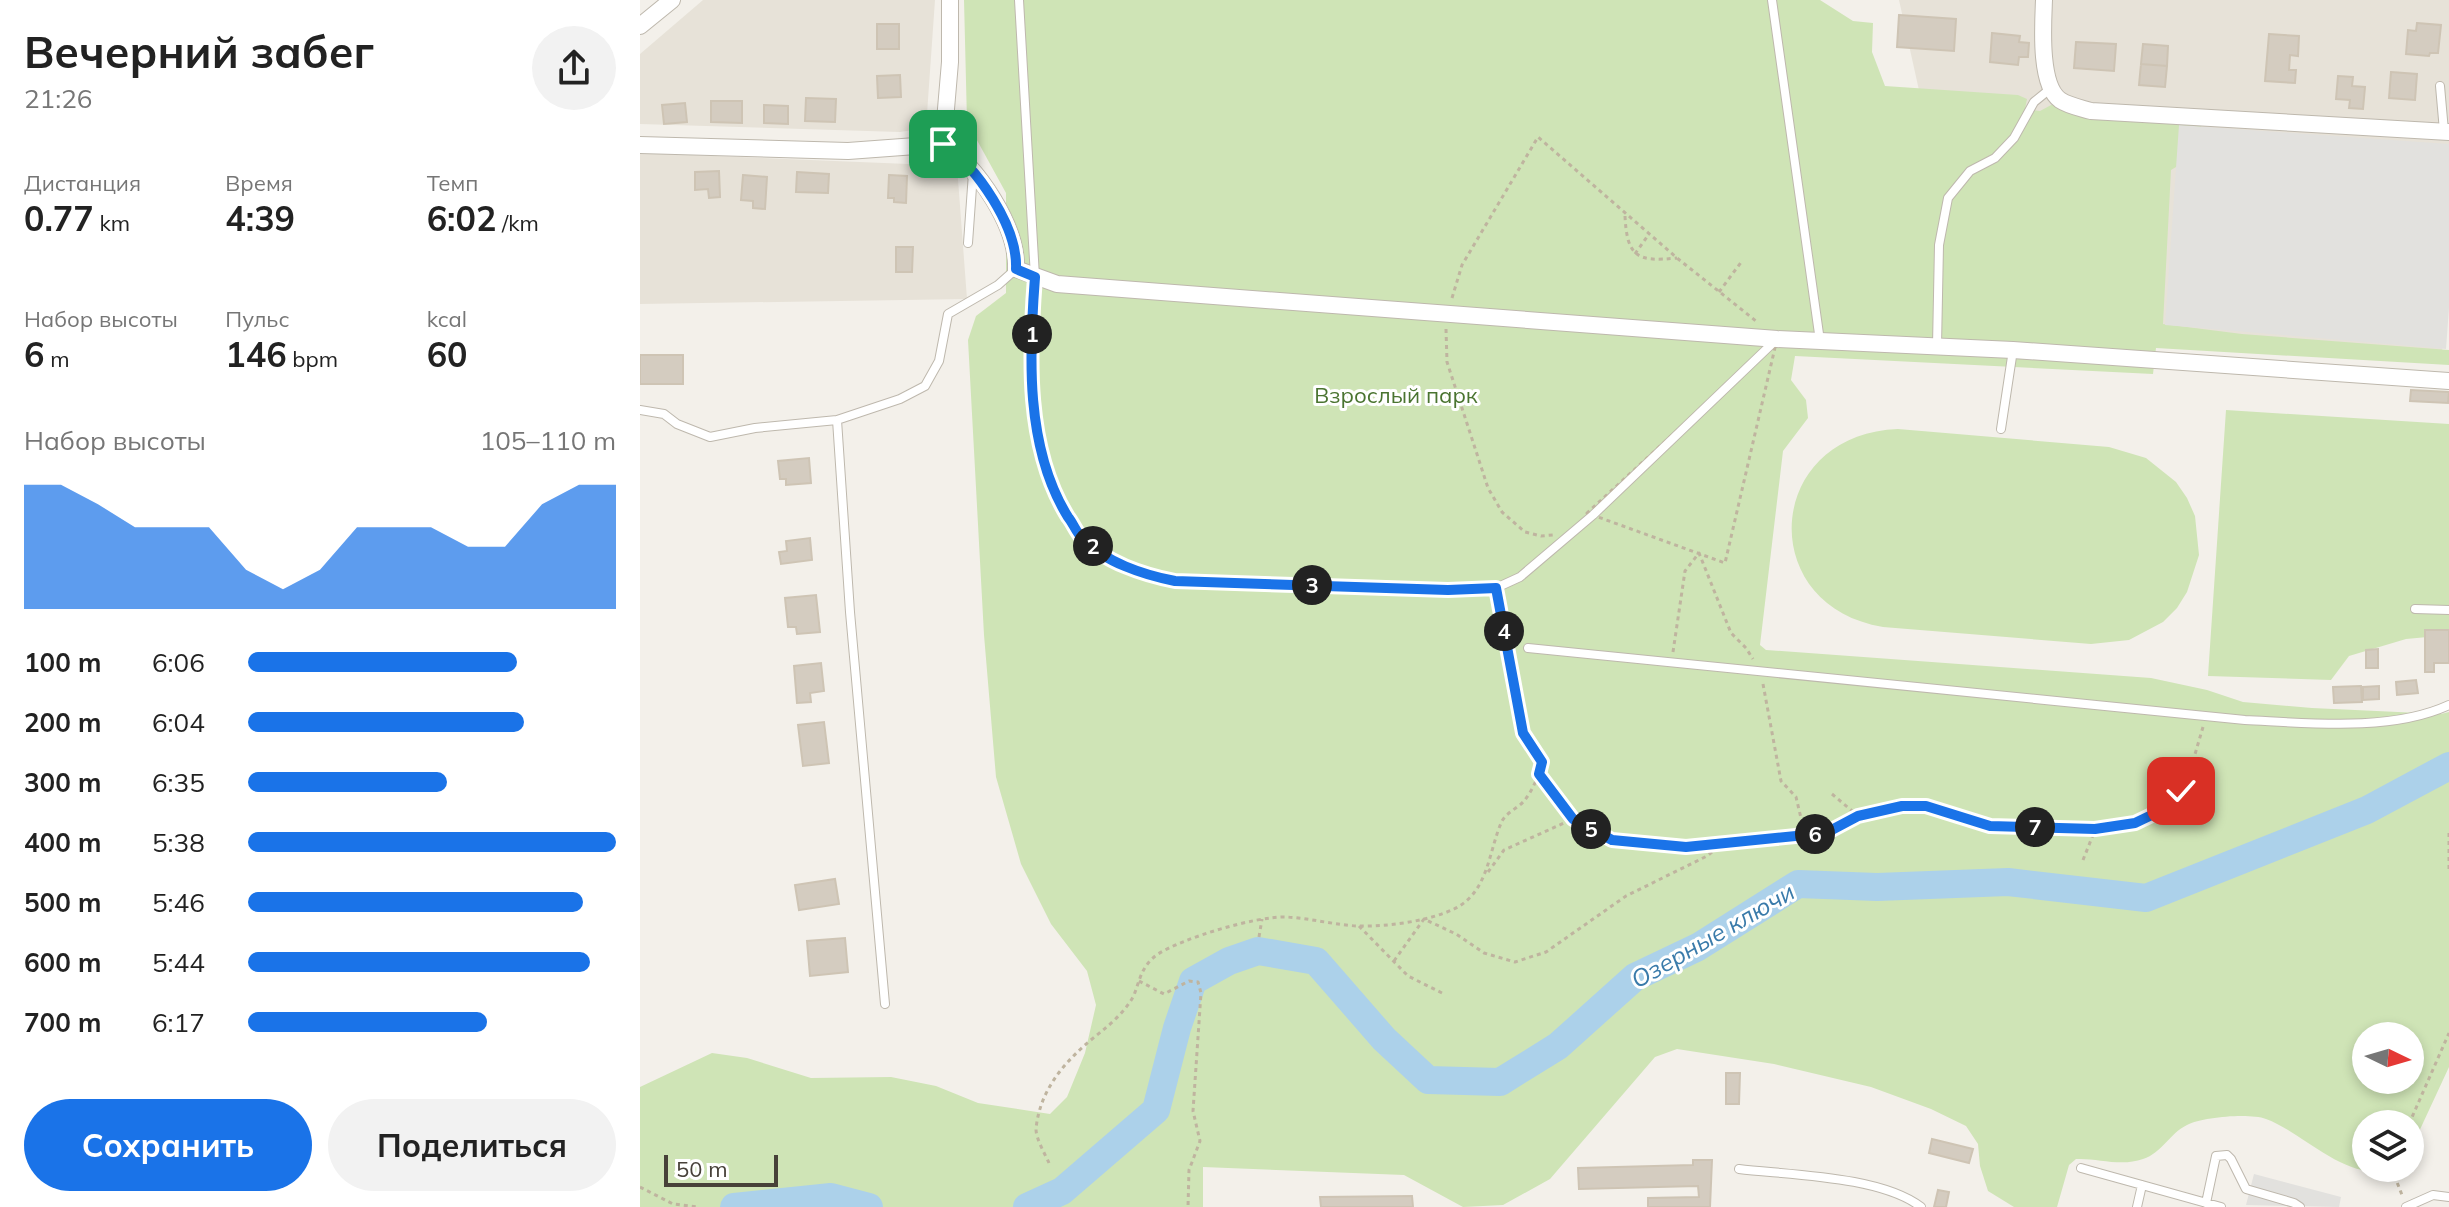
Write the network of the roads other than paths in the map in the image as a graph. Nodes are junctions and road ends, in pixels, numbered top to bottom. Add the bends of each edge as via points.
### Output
1 (672, 0) edge
2 (950, 0) edge
3 (1019, 0) edge
4 (1772, 0) edge
5 (2038, 0) edge
6 (2044, 0) edge
7 (640, 26) edge
8 (2440, 86) dead end
9 (2050, 89) junction
10 (2447, 132) edge
11 (943, 144) junction
12 (640, 145) edge
13 (973, 172) junction
14 (968, 243) dead end
15 (1016, 269) junction
16 (1035, 277) junction
17 (1777, 339) junction
18 (1820, 341) junction
19 (1937, 346) junction
20 (2013, 350) junction
21 (2449, 381) edge
22 (640, 410) edge
23 (837, 420) junction
24 (2001, 429) dead end
25 (2415, 609) dead end
26 (2449, 610) edge
27 (1528, 648) dead end
28 (2449, 705) edge
29 (885, 1004) dead end
30 (2081, 1168) dead end
31 (1739, 1169) dead end
32 (2142, 1185) junction
33 (2449, 1197) edge
34 (2206, 1203) junction
35 (2407, 1206) edge
36 (1921, 1207) edge
37 (2137, 1207) edge
38 (2221, 1207) edge
39 (2300, 1207) edge

1 - 7 street
2 - 11 street
3 - 16 lane
4 - 18 lane
5 - 6 lane
6 - 9 street
8 - 10 lane
9 - 10 street via 2063,102 2091,111
9 - 19 lane via 2034,102 2014,138 1995,158 1970,171 1948,198 1939,245
11 - 12 street via 848,151
11 - 13 street
13 - 14 lane
13 - 15 street via 1014,240
15 - 16 street
15 - 23 lane via 948,314 939,361 925,386
16 - 17 street via 1057,284
16 - 17 lane via 1037,430 1059,503 1082,538 1108,556 1136,571 1175,581 1496,588 1520,577
17 - 18 street
18 - 19 street
19 - 20 street
20 - 21 street
20 - 24 lane
22 - 23 lane via 664,414 710,437
23 - 29 lane
25 - 26 lane
27 - 28 lane via 2316,724 2411,718
30 - 32 lane
31 - 36 lane via 1862,1183
32 - 34 lane
32 - 37 lane
33 - 35 lane via 2433,1195
34 - 38 lane
34 - 39 lane via 2216,1156 2221,1155 2231,1159 2246,1189

